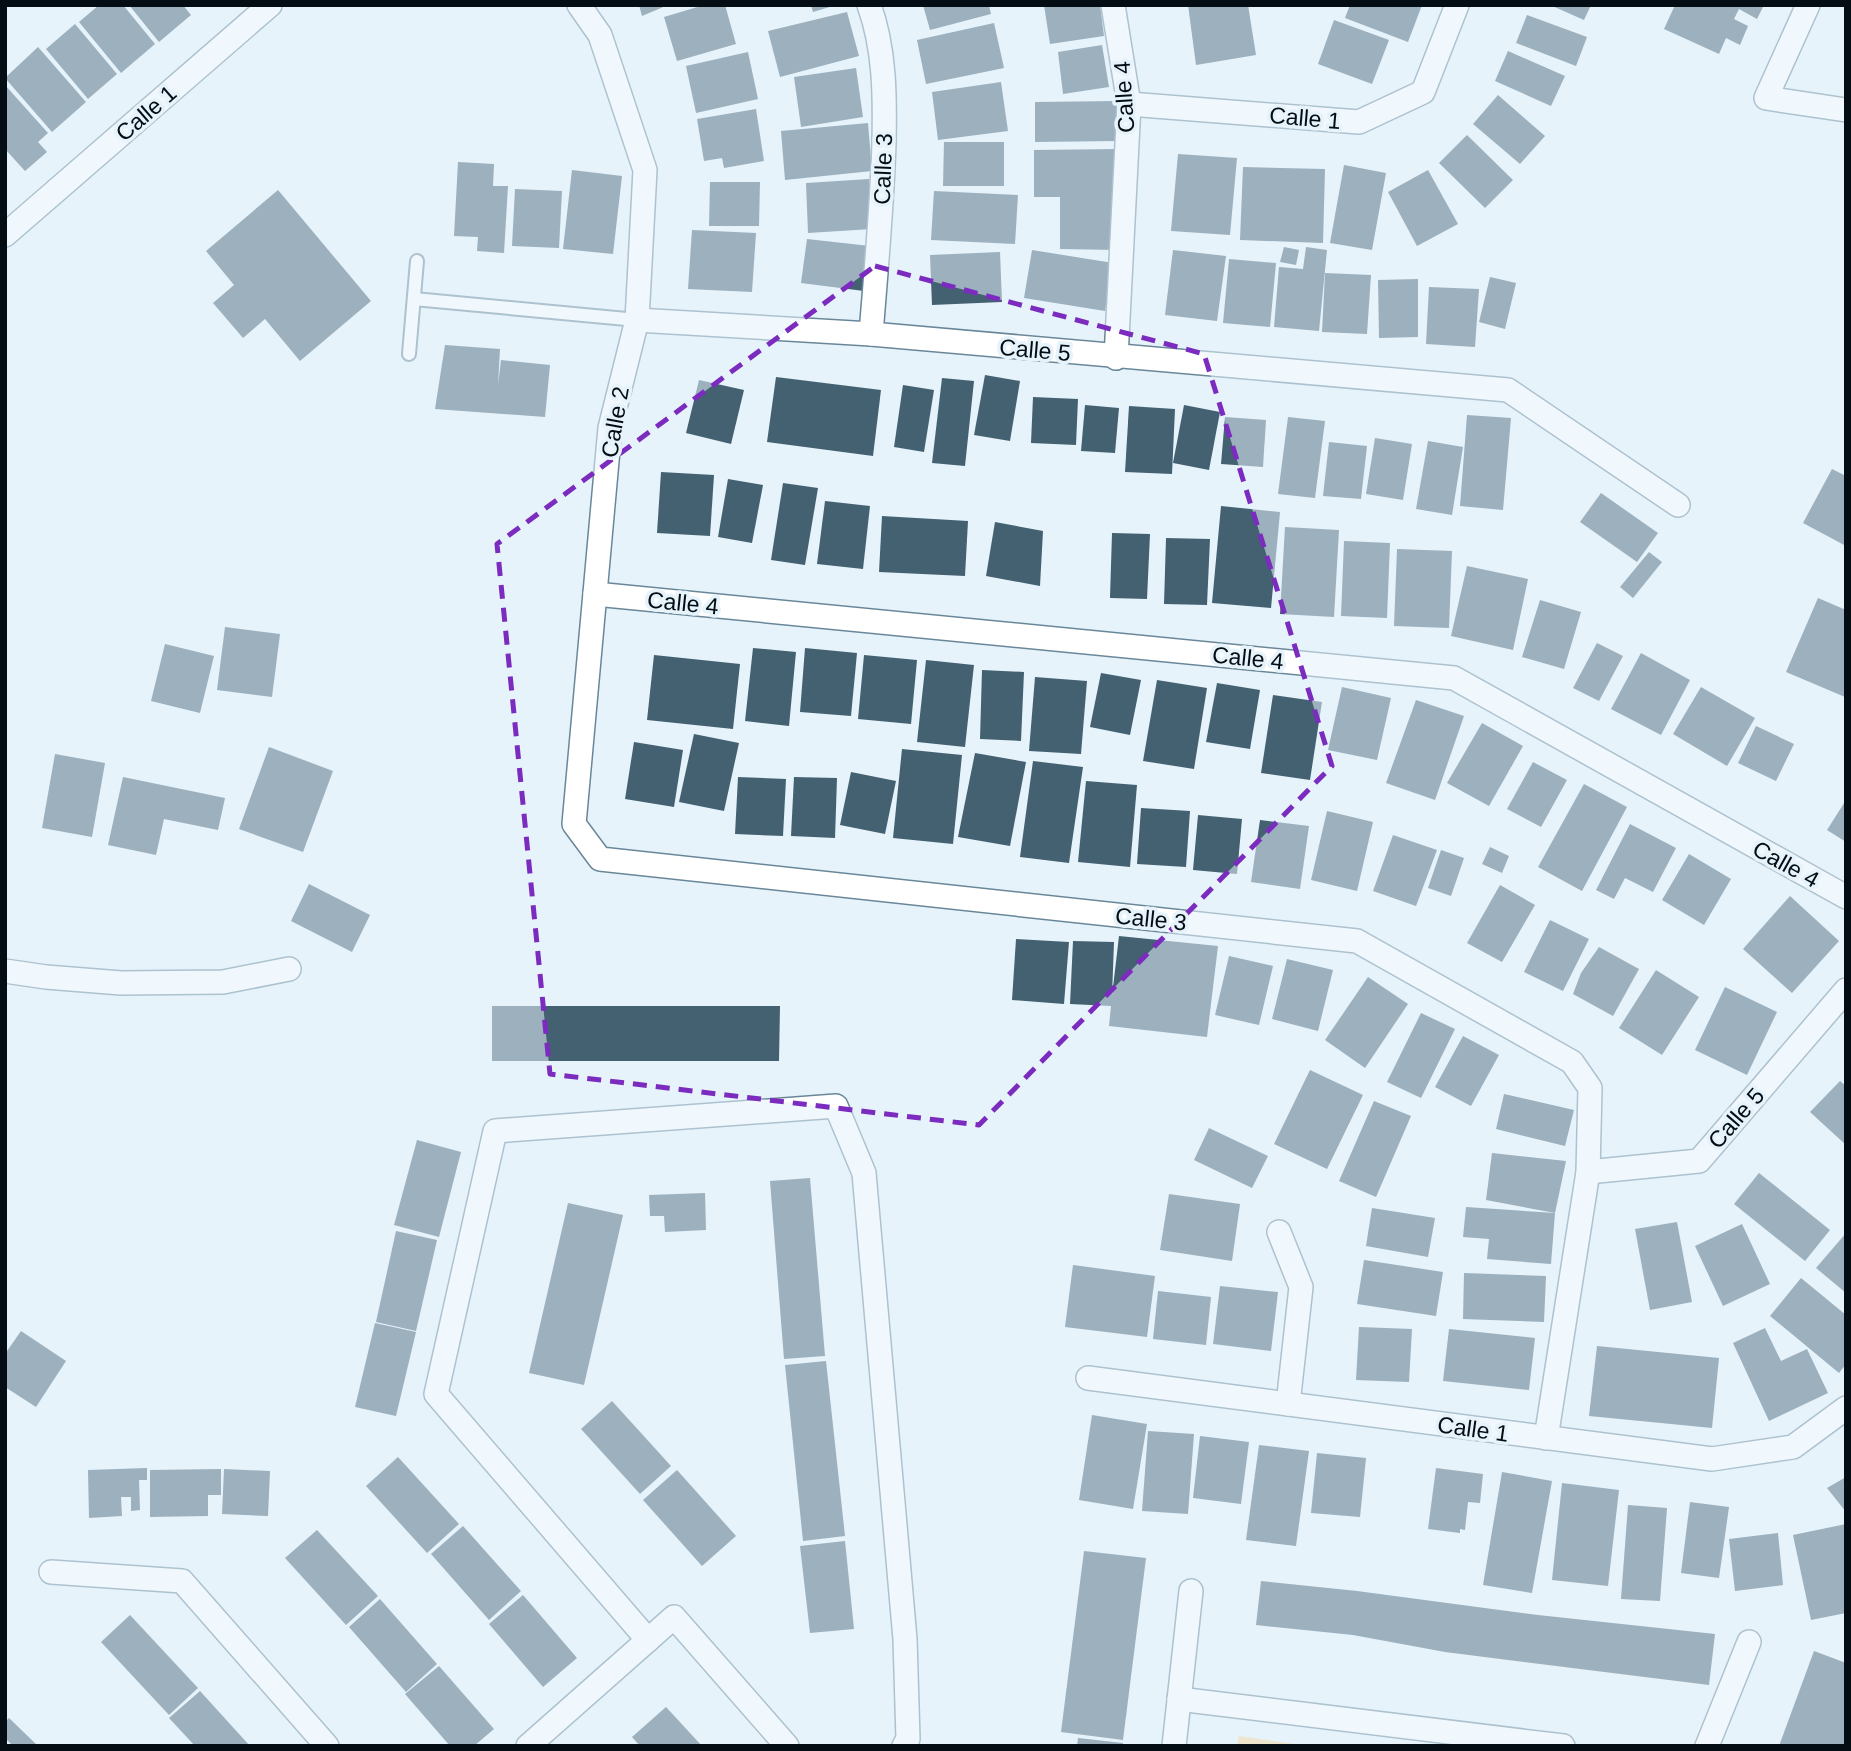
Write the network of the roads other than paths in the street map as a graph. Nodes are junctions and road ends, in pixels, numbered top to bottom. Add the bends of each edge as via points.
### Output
1 (270, 5) edge
2 (579, 5) edge
3 (869, 5) edge
4 (1113, 5) edge
5 (1457, 5) edge
6 (1808, 5) edge
7 (1129, 104) junction
8 (1846, 110) edge
9 (14, 228) edge
10 (417, 261) dead end
11 (414, 299) junction
12 (637, 320) junction
13 (870, 334) junction
14 (409, 354) dead end
15 (1116, 358) junction
16 (1678, 505) dead end
17 (595, 594) junction
18 (591, 847) joint
19 (1846, 897) edge
20 (289, 969) dead end
21 (5, 971) edge
22 (1846, 990) edge
23 (1588, 1172) junction
24 (1279, 1232) dead end
25 (1088, 1378) dead end
26 (1288, 1404) junction
27 (1846, 1408) edge
28 (1546, 1438) junction
29 (51, 1572) dead end
30 (1191, 1591) dead end
31 (648, 1640) junction
32 (1749, 1642) dead end
33 (1179, 1699) junction
34 (544, 1741) edge
35 (1524, 1744) edge
36 (327, 1746) edge
37 (787, 1746) edge
38 (904, 1746) edge
39 (1174, 1746) edge
40 (1563, 1746) edge
41 (1707, 1746) edge

1 - 9 street, Calle 1
2 - 12 street, Calle 2 via 600,35 645,170
3 - 13 street, Calle 3 via 885,105 883,191
4 - 7 street, Calle 4
5 - 7 street, Calle 1 via 1423,92 1359,122
6 - 8 street via 1766,98
7 - 15 street, Calle 4
10 - 11 lane
11 - 12 lane
11 - 14 lane
12 - 13 street, Calle 5
12 - 17 street, Calle 2 via 610,428
13 - 15 street, Calle 5
15 - 16 street, Calle 5 via 1508,390
17 - 18 street, Calle 2 via 574,824
17 - 19 street, Calle 4 via 1454,678
18 - 23 street, Calle 3 via 600,859 1357,941 1572,1062 1590,1088
20 - 21 street via 198,983 121,983
22 - 23 street, Calle 5 via 1699,1161
23 - 28 street, Calle 3
24 - 26 street via 1301,1287
25 - 26 street, Calle 1
26 - 28 street, Calle 1
27 - 28 street, Calle 1 via 1793,1447 1712,1459
29 - 36 street via 182,1581
30 - 33 street
31 - 34 street
31 - 37 street via 674,1617
31 - 38 street via 436,1394 495,1131 836,1106 864,1172 905,1639 908,1739
32 - 41 street
33 - 35 street
33 - 39 street
35 - 40 street

